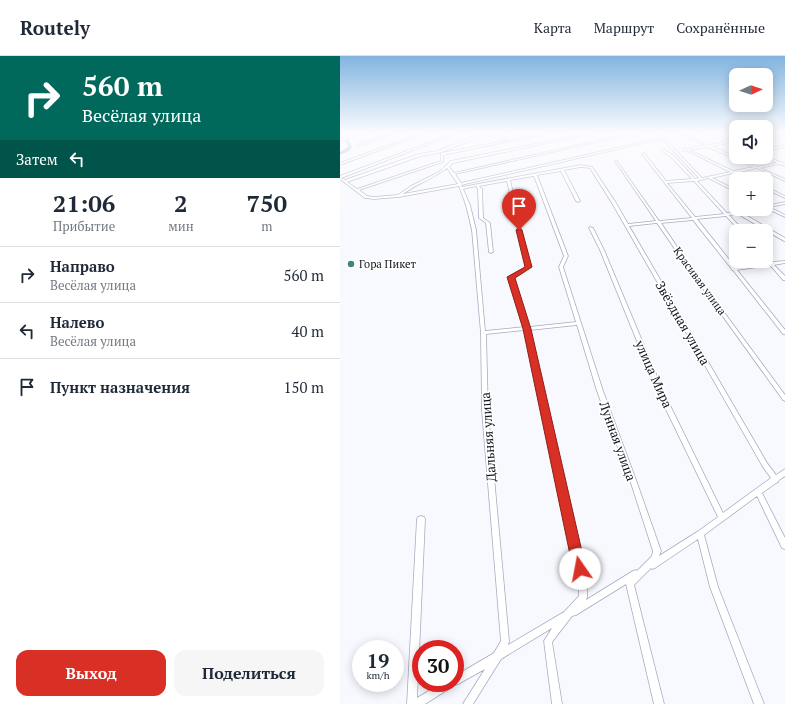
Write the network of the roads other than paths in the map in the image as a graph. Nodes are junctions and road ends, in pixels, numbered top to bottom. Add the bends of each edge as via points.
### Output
1 (379, 162) edge
2 (399, 162) edge
3 (438, 162) edge
4 (444, 162) edge
5 (452, 162) edge
6 (501, 162) edge
7 (561, 162) edge
8 (617, 162) edge
9 (649, 162) edge
10 (677, 162) edge
11 (687, 162) edge
12 (713, 162) edge
13 (744, 162) edge
14 (779, 163) joint
15 (785, 165) edge
16 (449, 166) junction
17 (757, 168) junction
18 (562, 169) junction
19 (733, 172) joint
20 (453, 173) junction
21 (729, 173) edge
22 (535, 174) junction
23 (340, 177) edge
24 (708, 177) junction
25 (434, 178) junction
26 (702, 178) junction
27 (508, 180) junction
28 (695, 180) junction
29 (785, 180) edge
30 (346, 181) junction
31 (665, 182) junction
32 (461, 186) junction
33 (477, 186) junction
34 (365, 187) junction
35 (729, 188) edge
36 (357, 190) junction
37 (773, 191) edge
38 (399, 196) junction
39 (785, 197) edge
40 (578, 201) dead end
41 (785, 203) edge
42 (773, 206) edge
43 (773, 210) edge
44 (727, 215) junction
45 (743, 216) edge
46 (785, 216) edge
47 (696, 219) junction
48 (659, 222) junction
49 (735, 224) edge
50 (626, 225) junction
51 (591, 228) dead end
52 (785, 240) edge
53 (491, 252) dead end
54 (784, 263) edge
55 (773, 264) edge
56 (773, 265) edge
57 (741, 268) edge
58 (733, 269) junction
59 (785, 279) edge
60 (579, 323) junction
61 (527, 329) junction
62 (483, 333) junction
63 (785, 333) edge
64 (785, 399) edge
65 (785, 472) edge
66 (776, 480) junction
67 (758, 492) junction
68 (722, 518) junction
69 (421, 520) dead end
70 (700, 534) junction
71 (785, 546) edge
72 (643, 570) junction
73 (567, 615) junction
74 (498, 655) junction
75 (464, 676) edge
76 (436, 692) edge
77 (412, 704) edge
78 (416, 704) edge
79 (468, 704) edge
80 (557, 704) edge
81 (659, 704) edge
82 (760, 704) edge

1 - 23 street
2 - 30 street
3 - 34 street
4 - 16 street
5 - 16 street
6 - 20 street
7 - 32 street
8 - 48 street, Красивая улица
9 - 31 street
10 - 28 street
11 - 26 street
12 - 19 street
13 - 17 street
14 - 15 street
14 - 17 street
16 - 20 street, Дальняя улица
16 - 25 street
17 - 19 street
17 - 29 street
18 - 22 street
18 - 40 street
18 - 50 street, Звёздная улица via 591,167
20 - 25 street
20 - 32 street, Дальняя улица
21 - 24 street
22 - 27 street
22 - 60 street, Лунная улица via 566,256 561,267
23 - 30 street
24 - 26 street
24 - 35 street
25 - 38 street via 409,187
26 - 28 street
27 - 33 street
27 - 61 street via 528,267 511,277
28 - 31 street
28 - 44 street
30 - 34 street
30 - 36 street
31 - 47 street
32 - 33 street
32 - 38 street
32 - 62 street, Дальняя улица via 472,216
33 - 53 street via 480,189 482,218 488,223
34 - 36 street
36 - 38 street via 366,197
37 - 39 street
41 - 42 street
43 - 46 street
44 - 47 street
44 - 49 street
45 - 52 street
47 - 48 street
47 - 58 street
48 - 50 street
48 - 64 street, Красивая улица
50 - 66 street, Звёздная улица
51 - 68 street, улица Мира via 660,393
54 - 55 street
56 - 59 street
57 - 58 street
58 - 63 street
60 - 61 street
60 - 72 street, Лунная улица via 600,391 657,551 655,558
61 - 62 street
61 - 73 street via 583,585 583,597
62 - 74 street, Дальняя улица via 485,411 505,641
65 - 66 street
66 - 67 street
67 - 68 street
67 - 71 street
68 - 70 street
69 - 77 street
70 - 72 street
70 - 82 street via 714,587
72 - 73 street
72 - 81 street, Лунная улица via 630,584
73 - 74 street
73 - 80 street via 548,641
74 - 75 street
74 - 79 street, Дальняя улица
76 - 78 street

